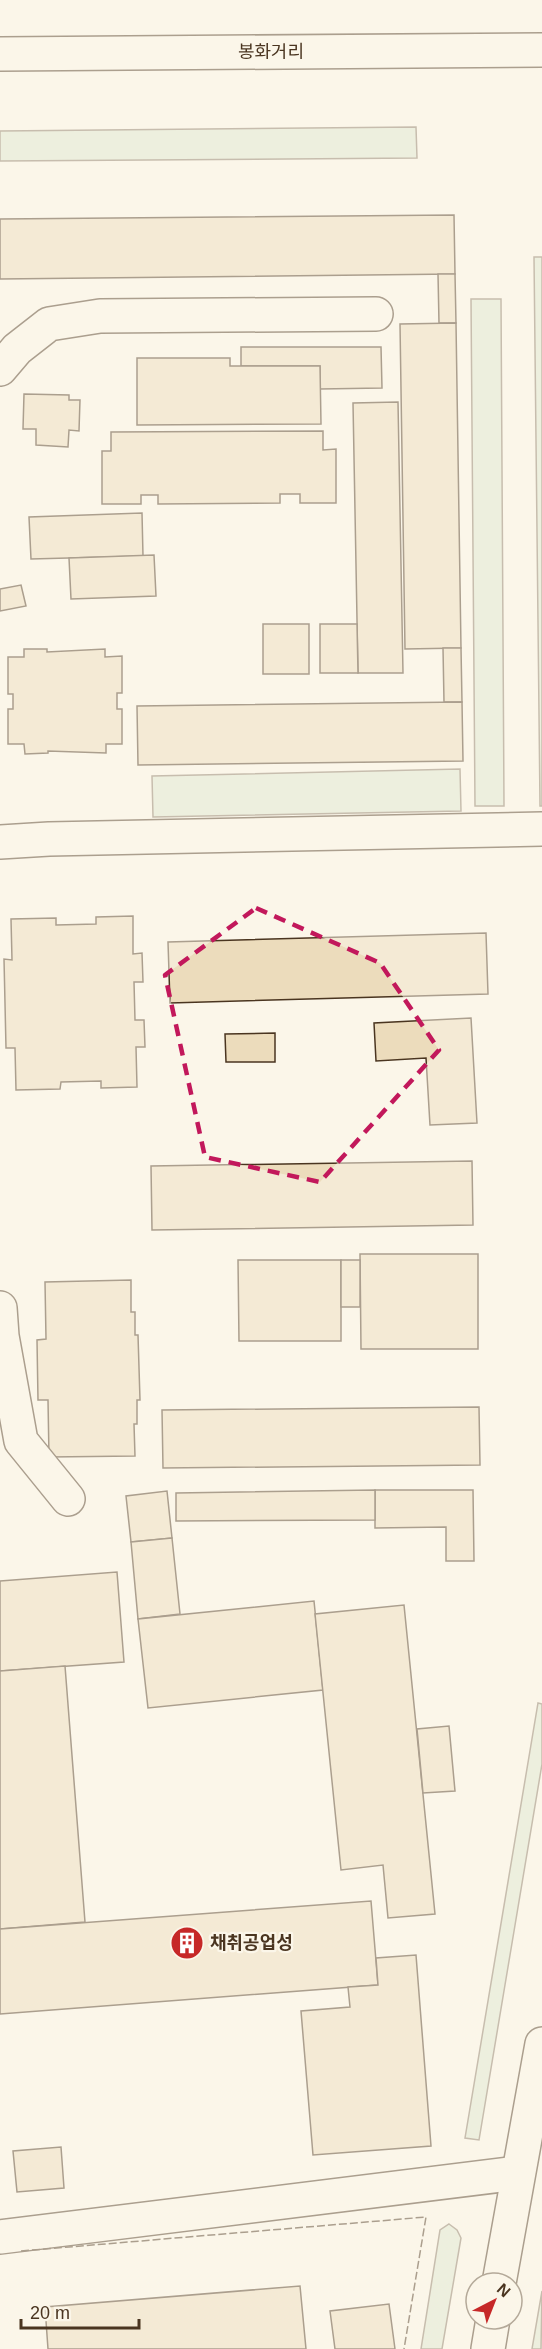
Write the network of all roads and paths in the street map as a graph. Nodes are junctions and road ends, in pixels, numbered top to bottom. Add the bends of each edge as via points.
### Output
1 (542, 50) edge
2 (0, 54) edge
3 (376, 314) dead end
4 (0, 369) edge
5 (542, 829) edge
6 (0, 842) edge
7 (0, 1308) edge
8 (68, 1499) dead end
9 (542, 2044) edge
10 (518, 2173) junction
11 (0, 2237) edge
12 (501, 2271) edge
13 (491, 2331) edge
14 (488, 2349) edge

1 - 2 street, 봉화거리
3 - 4 street via 100,316 50,324 17,349
5 - 6 street
7 - 8 street via 21,1441
9 - 10 street
10 - 11 street
10 - 12 street
13 - 14 street

